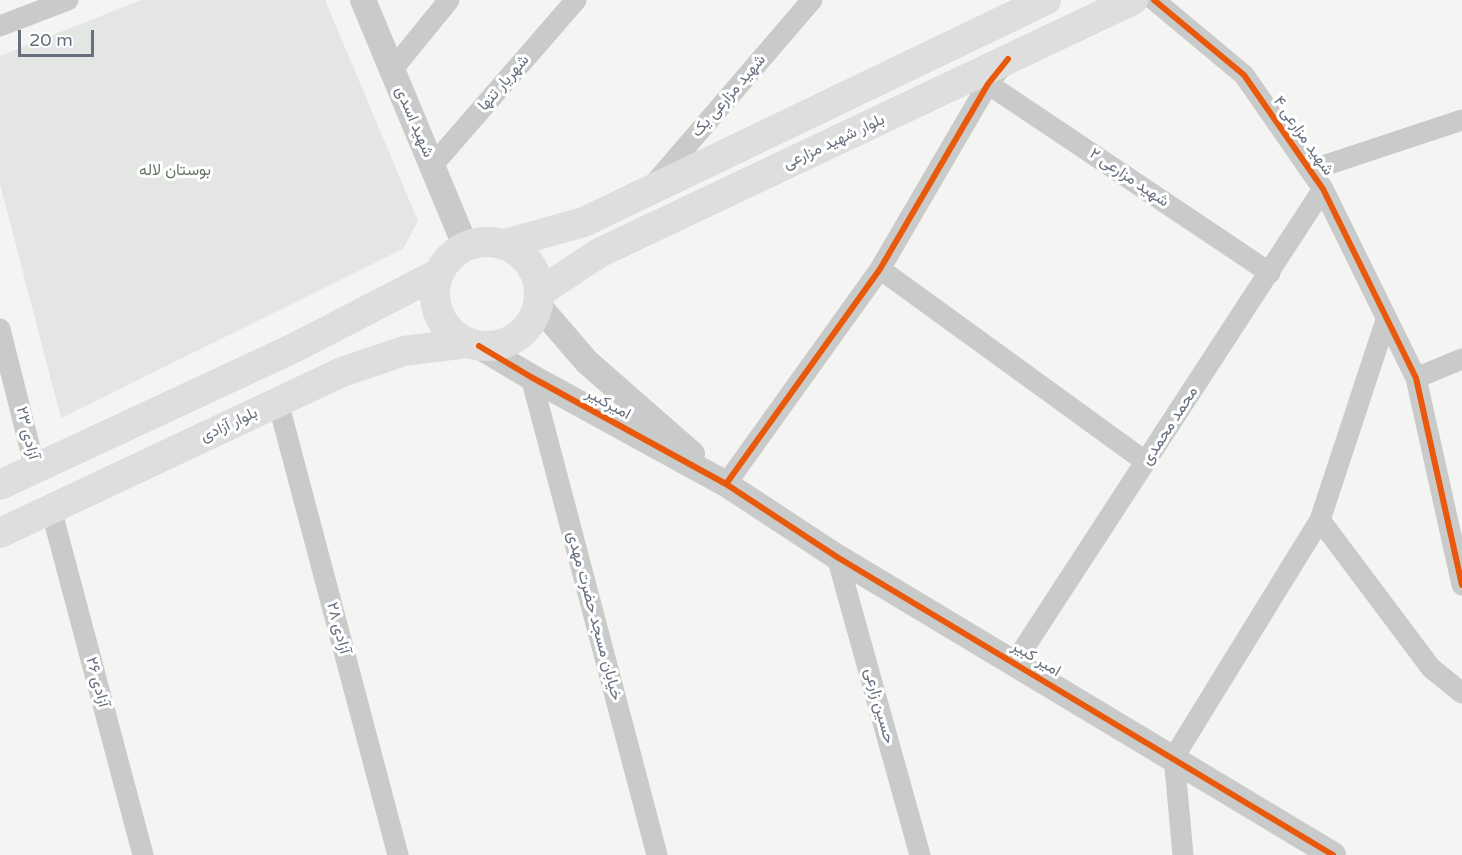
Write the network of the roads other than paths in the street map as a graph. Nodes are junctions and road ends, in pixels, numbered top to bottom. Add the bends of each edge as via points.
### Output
1 (68, 0) edge
2 (363, 0) edge
3 (449, 0) edge
4 (576, 0) edge
5 (812, 0) edge
6 (1132, 0) edge
7 (1154, 0) edge
8 (1031, 3) edge
9 (0, 27) edge
10 (1008, 59) junction
11 (392, 70) junction
12 (988, 84) junction
13 (1462, 120) edge
14 (432, 166) junction
15 (1311, 170) junction
16 (1323, 189) junction
17 (647, 191) junction
18 (506, 244) junction
19 (465, 245) junction
20 (880, 269) junction
21 (1270, 273) junction
22 (437, 274) junction
23 (539, 299) junction
24 (1386, 320) junction
25 (0, 329) edge
26 (473, 344) junction
27 (1462, 360) edge
28 (531, 377) junction
29 (1416, 378) junction
30 (278, 402) junction
31 (1146, 462) junction
32 (35, 468) junction
33 (726, 484) junction
34 (0, 485) edge
35 (51, 509) junction
36 (1320, 520) junction
37 (0, 533) edge
38 (837, 557) junction
39 (1462, 585) edge
40 (1015, 662) junction
41 (1462, 693) edge
42 (1174, 757) junction
43 (142, 855) edge
44 (398, 855) edge
45 (657, 855) edge
46 (920, 855) edge
47 (1183, 855) edge
48 (1333, 855) edge

1 - 9 street
2 - 11 street, شهید اسدی
3 - 11 street
4 - 14 street, شهریار تنها
5 - 17 street, شهید مزارعی یک
6 - 10 main road, بلوار شهید مزارعی
7 - 15 street, شهید مزارعی ۴ via 1244,75
8 - 17 main road
10 - 12 street
10 - 23 main road, بلوار شهید مزارعی via 599,253
11 - 14 street, شهید اسدی
12 - 20 street
12 - 21 street, شهید مزارعی ۲
13 - 15 street
14 - 19 street, شهید اسدی
15 - 16 street, شهید مزارعی ۴
16 - 21 street, محمد محمدی
16 - 24 street, شهید مزارعی ۴
17 - 18 main road via 584,222
18 - 19 main road via 485,240
18 - 23 main road via 523,255 535,272
19 - 22 main road via 448,256
20 - 31 street
20 - 33 street
21 - 31 street, محمد محمدی
22 - 26 main road via 434,294 438,314 450,332
22 - 32 main road via 294,348
23 - 26 main road via 533,320 510,341
23 - 33 street, امیرکبیر via 587,362
24 - 29 street, شهید مزارعی ۴
24 - 36 street
25 - 32 street, آزادی ۲۳
26 - 28 street, امیرکبیر
26 - 30 main road, بلوار آزادی via 404,351 342,372
27 - 29 street
28 - 33 street, امیرکبیر
28 - 45 street, خیابان مسجد حضرت مهدی
29 - 39 street, شهید مزارعی ۴
30 - 35 main road, بلوار آزادی
30 - 44 street, آزادی ۲۸
31 - 40 street, محمد محمدی
32 - 34 main road
33 - 38 street, امیر کبیر
35 - 37 main road, بلوار آزادی
35 - 43 street, آزادی ۲۶
36 - 41 street via 1431,668
36 - 42 street
38 - 40 street, امیر کبیر
38 - 46 street, حسین زارعی
40 - 42 street, امیر کبیر
42 - 47 street
42 - 48 street, امیر کبیر

